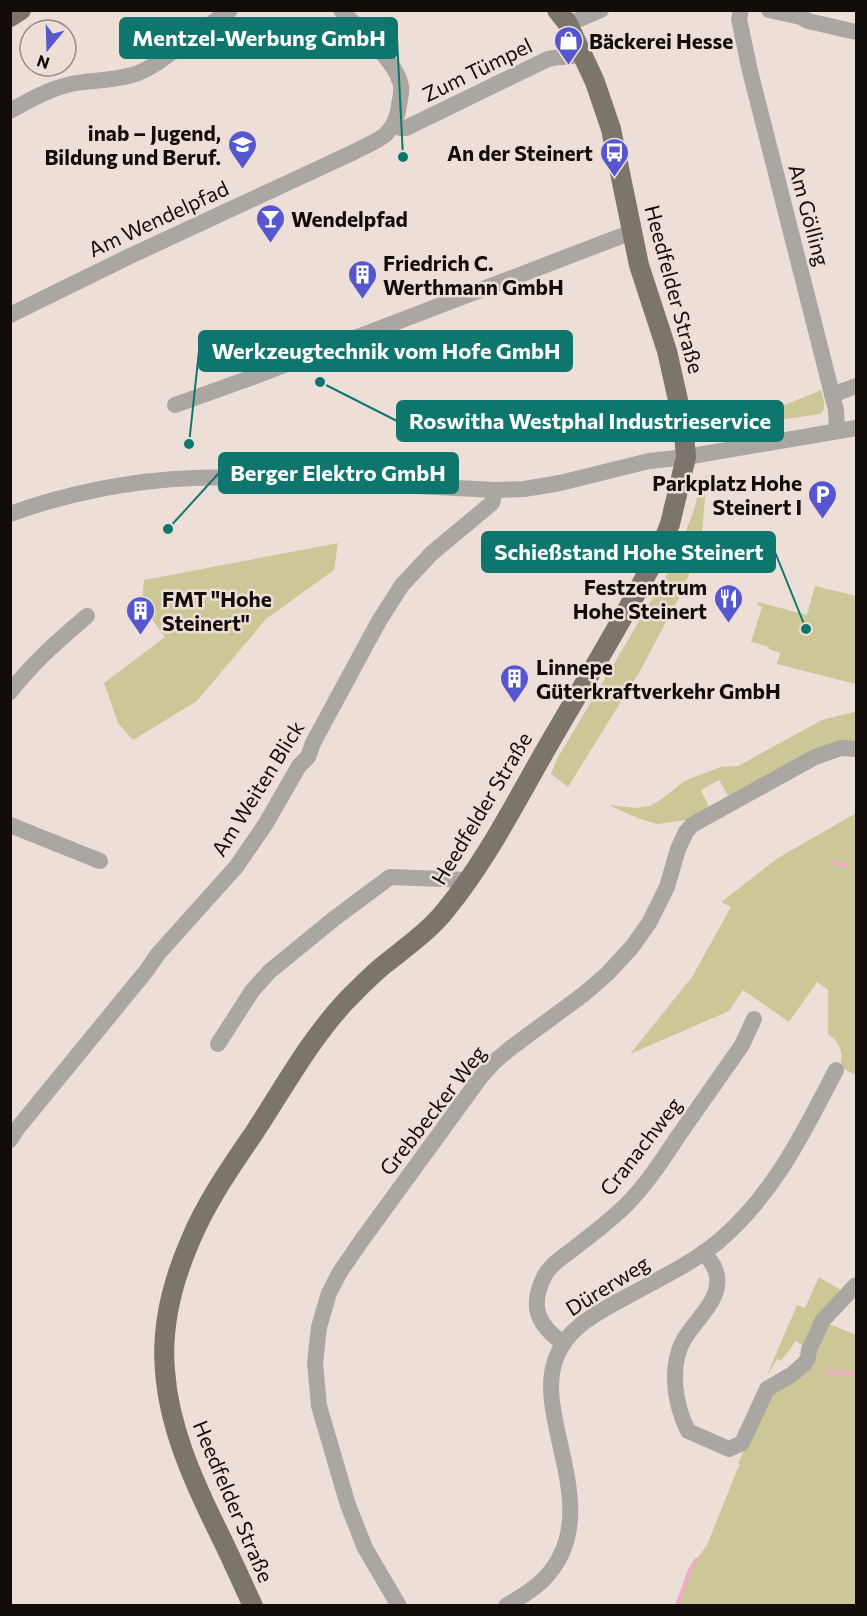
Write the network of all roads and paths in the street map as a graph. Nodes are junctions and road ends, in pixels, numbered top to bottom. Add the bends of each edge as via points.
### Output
1 (21, 10) edge
2 (230, 10) edge
3 (341, 10) edge
4 (602, 10) edge
5 (741, 10) edge
6 (769, 10) edge
7 (10, 17) edge
8 (562, 17) edge
9 (856, 32) edge
10 (582, 54) junction
11 (10, 111) edge
12 (393, 125) junction
13 (632, 232) junction
14 (10, 315) edge
15 (856, 386) edge
16 (832, 395) junction
17 (175, 405) dead end
18 (856, 428) edge
19 (837, 431) junction
20 (686, 457) junction
21 (495, 490) junction
22 (10, 514) edge
23 (87, 616) dead end
24 (10, 692) edge
25 (856, 749) edge
26 (10, 825) edge
27 (100, 861) dead end
28 (468, 880) junction
29 (754, 1019) dead end
30 (218, 1044) dead end
31 (836, 1070) dead end
32 (13, 1131) edge
33 (704, 1252) junction
34 (856, 1285) edge
35 (563, 1343) junction
36 (253, 1605) edge
37 (399, 1605) edge
38 (506, 1605) edge

1 - 7 main road
2 - 11 street via 145,70 61,87
3 - 12 street via 397,75 401,96
4 - 8 street
5 - 16 street, Am Gölling via 750,71
6 - 9 street
8 - 10 main road, Heedfelder Straße
10 - 12 street, Zum Tümpel via 548,59 406,128
10 - 13 main road, Heedfelder Straße via 611,129
12 - 14 street, Am Wendelpfad via 381,138 354,152
13 - 17 street
13 - 20 main road, Heedfelder Straße via 675,384
15 - 16 street
16 - 19 street, Am Gölling
18 - 19 street
19 - 20 street
20 - 21 street via 650,460 560,483
20 - 28 main road, Heedfelder Straße via 670,525 659,551 489,850
21 - 22 street via 194,478 96,490
21 - 32 street, Am Weiten Blick via 492,503 432,553 402,585 308,757 236,867 158,954
23 - 24 street via 46,651
25 - 37 street, Grebbecker Weg via 841,748 815,757 692,825 678,849 657,908 621,961 494,1062 339,1272 328,1293 318,1334 315,1363 319,1406 365,1548
26 - 27 street
28 - 30 street via 390,877 270,970
28 - 36 main road, Heedfelder Straße via 438,919 364,984 316,1039 220,1184 190,1239 173,1287 164,1368 173,1419 196,1485
29 - 35 street, Cranachweg via 742,1045 645,1182 627,1204 551,1266 543,1277 537,1299 539,1317 543,1327
31 - 33 street, Dürerweg via 803,1135 771,1185 730,1231
33 - 34 street via 716,1273 716,1292 682,1342 676,1391 688,1431 729,1449 742,1443 767,1389 804,1364 823,1320
33 - 35 street, Dürerweg via 581,1323
35 - 38 street, Dürerweg via 553,1367 551,1402 571,1492 571,1526 561,1555 544,1580

